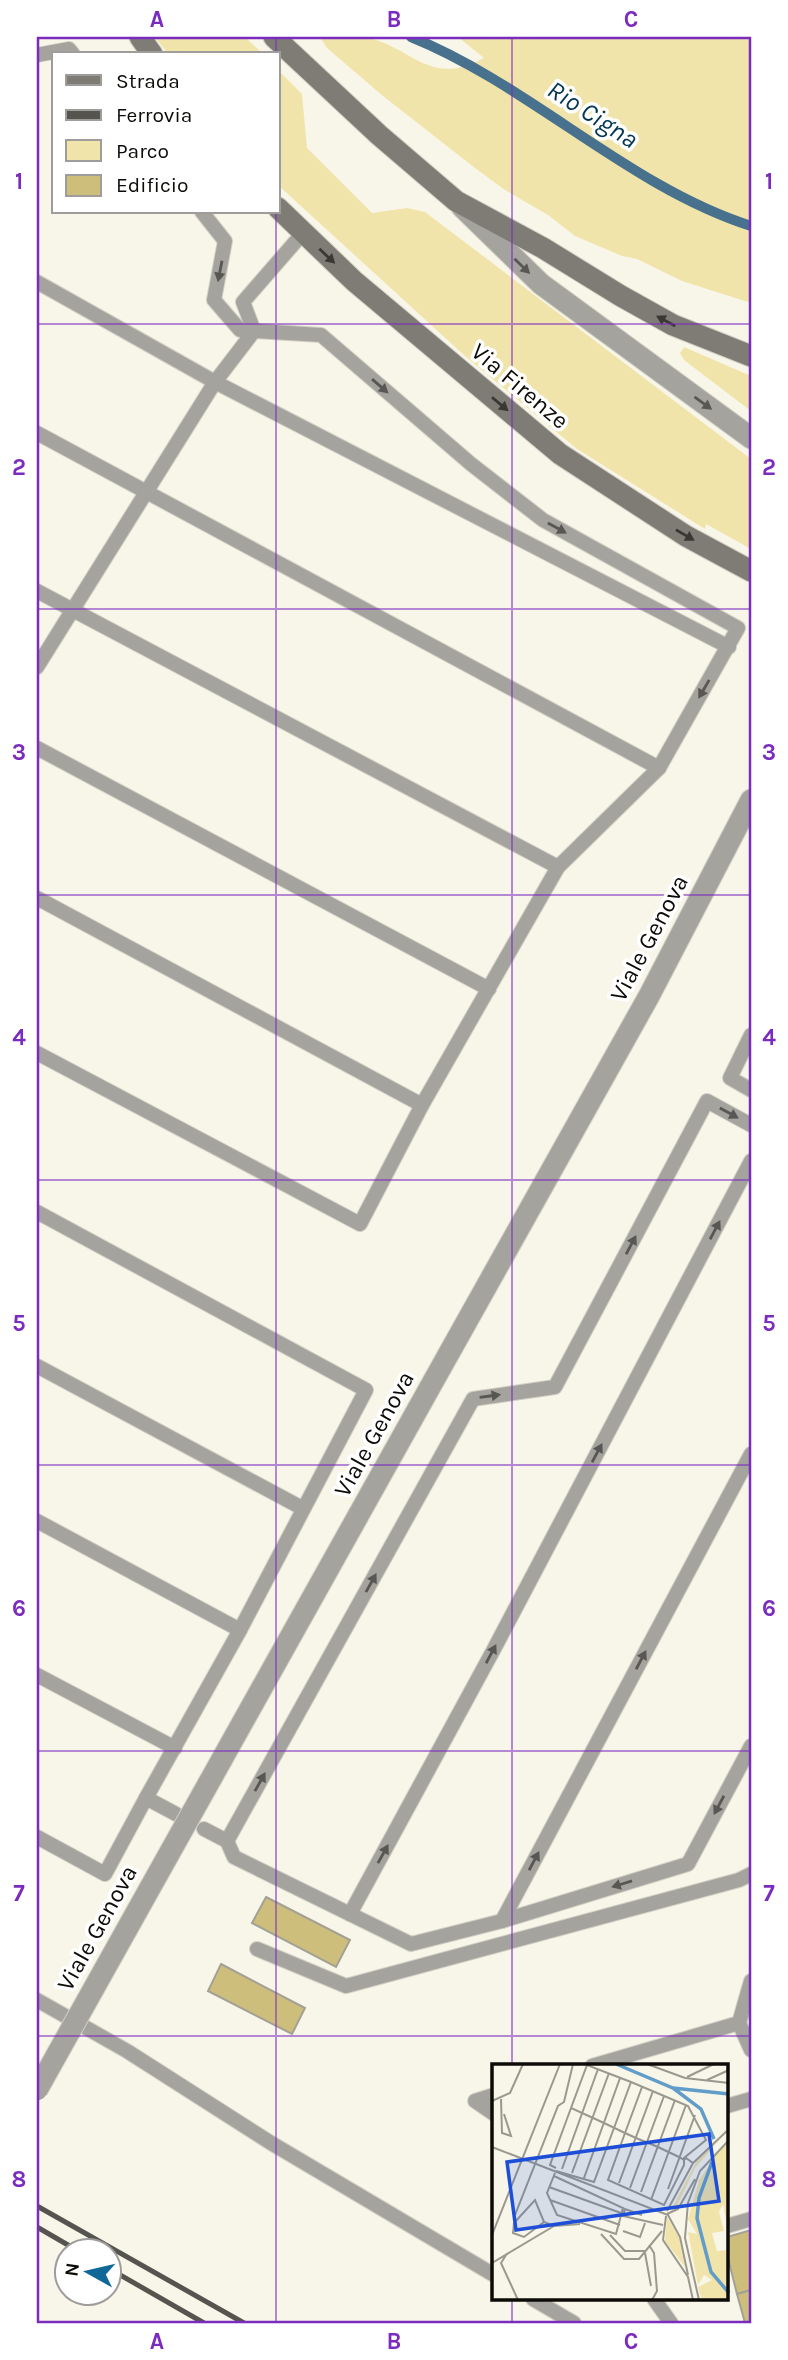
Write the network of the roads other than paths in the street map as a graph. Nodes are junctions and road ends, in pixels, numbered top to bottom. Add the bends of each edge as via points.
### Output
1 (139, 37) edge
2 (274, 37) edge
3 (53, 52) edge
4 (71, 52) edge
5 (150, 52) edge
6 (456, 201) junction
7 (280, 210) edge
8 (204, 214) edge
9 (303, 233) junction
10 (37, 282) edge
11 (254, 331) junction
12 (751, 356) edge
13 (215, 382) junction
14 (37, 433) edge
15 (751, 438) edge
16 (146, 492) junction
17 (751, 571) edge
18 (37, 591) edge
19 (72, 610) junction
20 (729, 647) junction
21 (37, 667) edge
22 (37, 748) edge
23 (659, 768) junction
24 (751, 800) edge
25 (558, 867) junction
26 (37, 898) edge
27 (489, 989) junction
28 (751, 1035) edge
29 (37, 1053) edge
30 (751, 1090) edge
31 (422, 1105) junction
32 (751, 1125) edge
33 (751, 1161) edge
34 (37, 1212) edge
35 (37, 1366) edge
36 (751, 1454) edge
37 (302, 1508) junction
38 (37, 1521) edge
39 (240, 1630) junction
40 (37, 1675) edge
41 (751, 1746) edge
42 (174, 1748) junction
43 (146, 1798) junction
44 (176, 1814) dead end
45 (204, 1829) dead end
46 (37, 1838) edge
47 (227, 1842) junction
48 (751, 1874) edge
49 (350, 1914) junction
50 (502, 1921) junction
51 (257, 1949) dead end
52 (751, 1981) edge
53 (37, 2000) edge
54 (739, 2023) junction
55 (751, 2050) edge
56 (599, 2064) edge
57 (37, 2090) edge
58 (492, 2096) edge
59 (751, 2099) edge
60 (728, 2106) edge
61 (492, 2114) edge
62 (751, 2219) edge
63 (728, 2226) edge
64 (492, 2275) edge
65 (535, 2300) edge
66 (655, 2300) edge
67 (574, 2323) edge
68 (671, 2323) edge

1 - 5 main road
2 - 6 main road
3 - 4 lane
12 -> 6 main road via 673,325
6 -> 15 street via 541,284
7 - 9 main road, Via Firenze
8 -> 11 lane via 225,241 214,300 240,330
9 - 11 lane via 243,302
9 -> 17 main road, Via Firenze via 560,454 686,537
10 - 13 lane
11 - 13 lane
11 -> 20 lane via 321,335 543,520 738,628
13 - 16 lane
13 - 20 lane
14 - 16 lane
16 - 19 lane
16 - 23 lane
18 - 19 lane
19 - 21 lane
19 - 25 lane
20 -> 23 lane
22 - 27 lane
23 - 25 lane
24 - 57 street, Viale Genova, bridge via 649,996
25 - 27 lane
26 - 31 lane
27 - 31 lane
28 - 30 lane via 730,1078
29 - 31 lane via 360,1224
47 -> 32 lane via 473,1399 555,1387 708,1101
49 -> 33 lane
34 - 37 lane via 366,1390
35 - 37 lane
50 -> 36 lane
37 - 39 lane
38 - 39 lane
39 - 42 lane
40 - 42 lane
41 -> 50 lane via 688,1864
42 - 43 lane
43 - 44 lane
43 - 46 lane via 105,1874
45 - 47 lane
47 - 49 lane via 234,1857
48 - 51 lane via 346,1986
49 - 50 lane via 411,1944
52 - 54 lane
53 - 64 lane
54 - 55 lane
54 - 56 lane
58 - 61 lane via 474,2101
59 - 60 lane
62 - 63 lane
65 - 67 lane
66 - 68 lane

